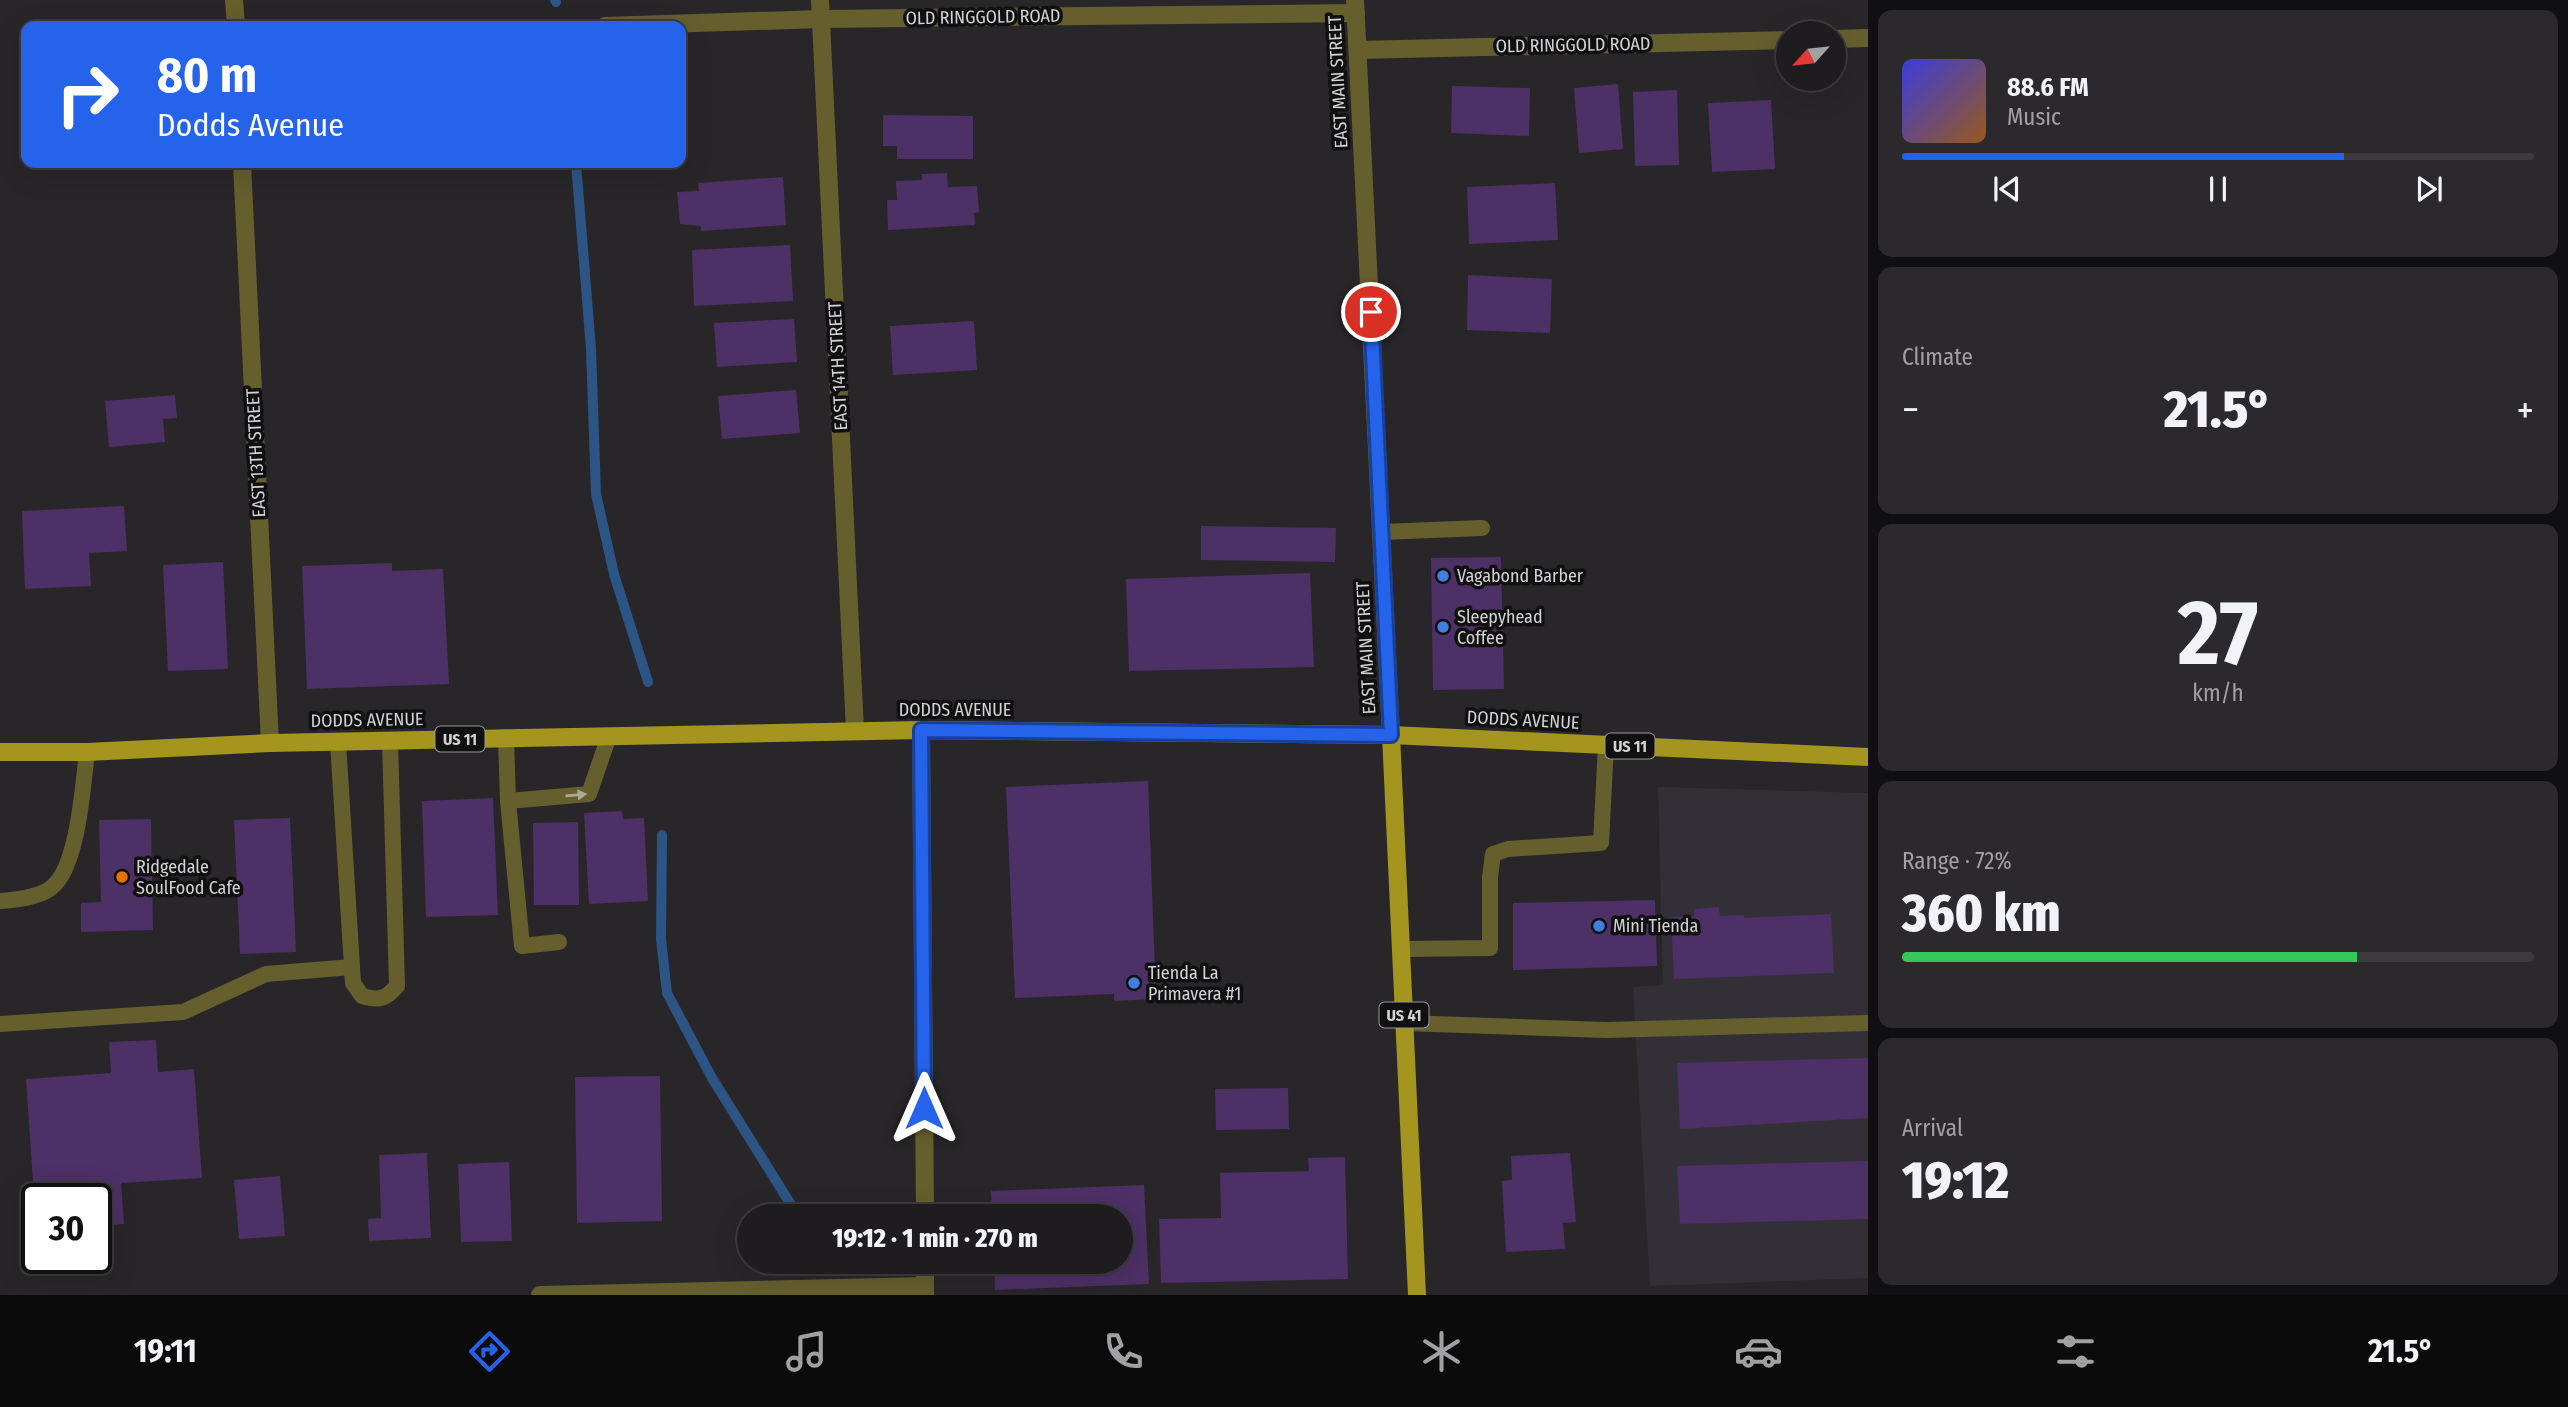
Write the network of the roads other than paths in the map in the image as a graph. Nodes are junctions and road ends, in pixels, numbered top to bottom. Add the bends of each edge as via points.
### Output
1 (234, 0) edge
2 (820, 0) edge
3 (1355, 7) edge
4 (821, 19) junction
5 (236, 21) edge
6 (686, 23) edge
7 (1868, 38) edge
8 (1846, 39) edge
9 (1776, 40) edge
10 (1358, 50) junction
11 (242, 168) edge
12 (1482, 528) dead end
13 (1381, 532) junction
14 (921, 730) junction
15 (855, 732) junction
16 (1391, 735) junction
17 (609, 736) junction
18 (506, 737) junction
19 (390, 741) junction
20 (338, 742) junction
21 (270, 743) junction
22 (1606, 745) junction
23 (0, 752) edge
24 (86, 752) junction
25 (1868, 757) edge
26 (508, 801) junction
27 (0, 901) edge
28 (559, 942) dead end
29 (1401, 949) junction
30 (352, 967) junction
31 (1405, 1023) junction
32 (1868, 1023) edge
33 (0, 1024) edge
34 (925, 1204) edge
35 (925, 1290) edge
36 (540, 1295) edge
37 (1417, 1295) edge

1 - 5 street
2 - 4 street, EAST 14TH STREET
3 - 4 street, OLD RINGGOLD ROAD
3 - 10 street, EAST MAIN STREET
4 - 6 street, OLD RINGGOLD ROAD
4 - 15 street, EAST 14TH STREET
7 - 8 street
9 - 10 street, OLD RINGGOLD ROAD
10 - 13 street, EAST MAIN STREET
11 - 21 street, EAST 13TH STREET
12 - 13 lane
13 - 16 street, EAST MAIN STREET
14 - 15 main road, DODDS AVENUE / US 11
14 - 16 main road, DODDS AVENUE / US 11
14 - 34 street
15 - 17 main road, DODDS AVENUE / US 11
16 - 22 main road, DODDS AVENUE / US 11
16 - 29 main road, EAST MAIN STREET / US 41
17 - 18 main road, DODDS AVENUE / US 11
26 -> 17 lane via 589,794
18 - 19 main road, DODDS AVENUE / US 11
18 - 26 lane
19 - 20 main road, DODDS AVENUE / US 11
19 - 30 lane via 397,986 387,997 362,996
20 - 21 main road, DODDS AVENUE / US 11
20 - 30 lane
21 - 24 main road, DODDS AVENUE / US 11
22 - 25 main road, DODDS AVENUE / US 11
22 - 29 lane via 1601,843 1493,854 1490,948
23 - 24 main road, DODDS AVENUE / US 11
24 - 27 lane via 78,821 66,867 52,888
26 - 28 lane via 522,946
29 - 31 main road, EAST MAIN STREET / US 41
30 - 33 lane via 266,974 183,1012
31 - 32 lane via 1606,1030
31 - 37 main road, EAST MAIN STREET / US 41
35 - 36 street

